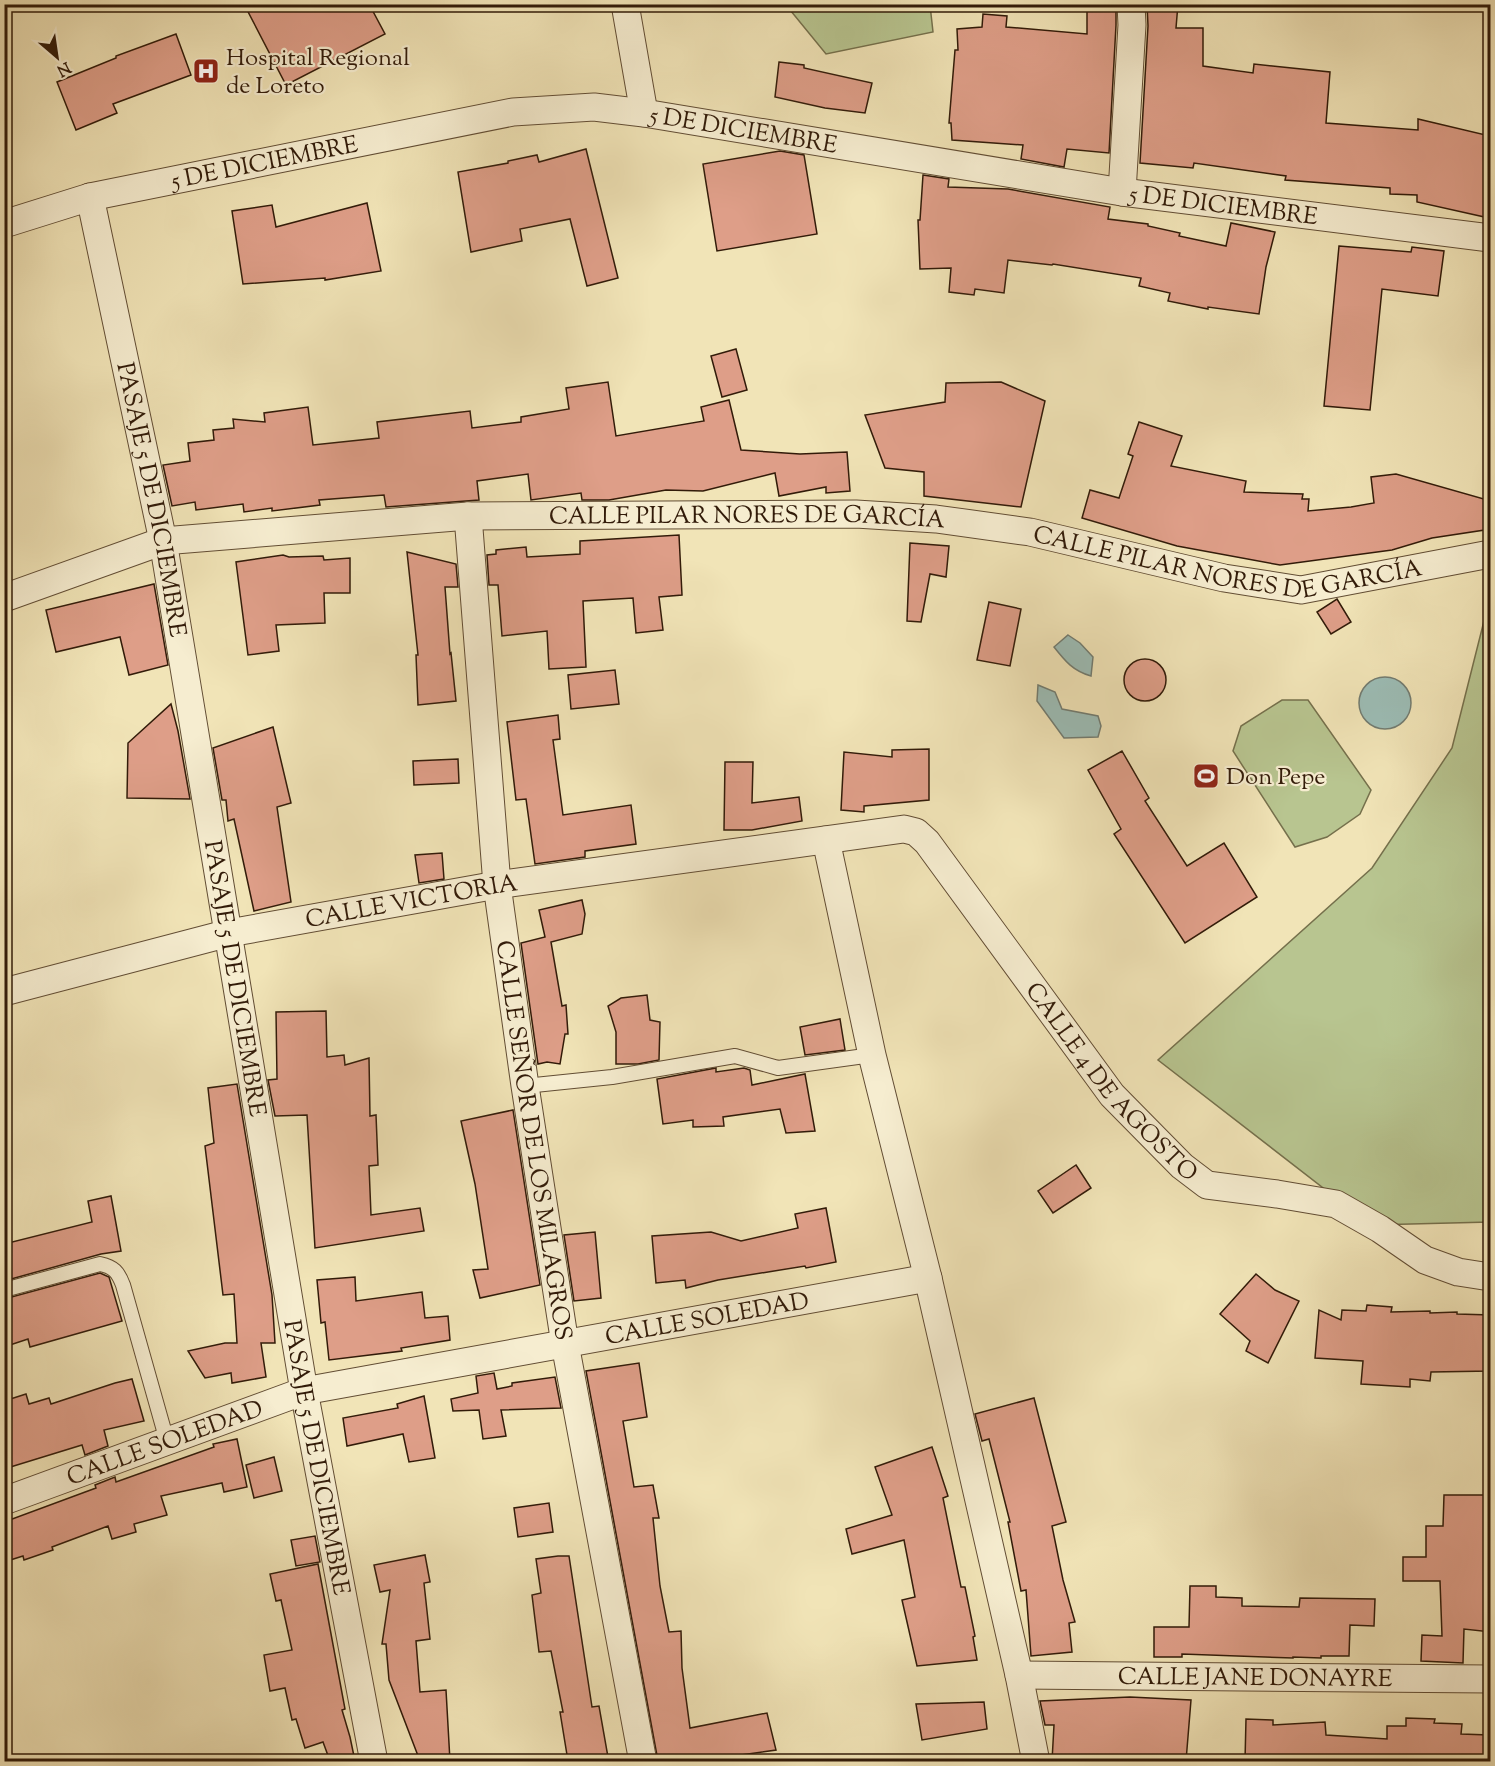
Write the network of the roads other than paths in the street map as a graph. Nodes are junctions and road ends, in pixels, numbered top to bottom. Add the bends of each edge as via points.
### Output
1 (625, 4) edge
2 (1131, 4) edge
3 (644, 113) junction
4 (1122, 192) junction
5 (90, 197) junction
6 (4, 224) edge
7 (1491, 238) edge
8 (468, 516) junction
9 (163, 541) junction
10 (1491, 554) edge
11 (4, 598) edge
12 (826, 840) junction
13 (497, 885) junction
14 (229, 933) junction
15 (4, 992) edge
16 (872, 1055) junction
17 (525, 1086) junction
18 (1491, 1277) edge
19 (928, 1278) junction
20 (4, 1290) edge
21 (564, 1344) junction
22 (304, 1391) junction
23 (167, 1441) junction
24 (4, 1501) edge
25 (1018, 1675) junction
26 (1491, 1679) edge
27 (374, 1761) edge
28 (643, 1761) edge
29 (1036, 1761) edge

1 - 3 street
2 - 4 street
3 - 4 street, 5 DE DICIEMBRE
3 - 5 street, 5 DE DICIEMBRE via 594,107 513,112
4 - 7 street, 5 DE DICIEMBRE
5 - 6 street, 5 DE DICIEMBRE
5 - 9 street, PASAJE 5 DE DICIEMBRE
8 - 9 street, CALLE PILAR NORES DE GARCÍA
8 - 10 street, CALLE PILAR NORES DE GARCÍA via 856,514 936,519 1030,532 1224,578 1300,590
8 - 13 street, CALLE SEÑOR DE LOS MILAGROS
9 - 11 street, CALLE PILAR NORES DE GARCÍA
9 - 14 street, PASAJE 5 DE DICIEMBRE
12 - 13 street, CALLE VICTORIA
12 - 16 street
12 - 18 street, CALLE 4 DE AGOSTO via 904,829 922,837 1113,1095 1182,1166 1207,1185 1336,1204 1380,1228 1425,1260 1458,1272
13 - 14 street, CALLE VICTORIA
13 - 17 street, CALLE SEÑOR DE LOS MILAGROS
14 - 15 street, CALLE VICTORIA
14 - 22 street, PASAJE 5 DE DICIEMBRE
16 - 17 lane via 778,1068 735,1056 612,1077
16 - 19 street
17 - 21 street, CALLE SEÑOR DE LOS MILAGROS
19 - 21 street, CALLE SOLEDAD
19 - 25 street
20 - 23 lane via 100,1264 111,1266 123,1285
21 - 22 street, CALLE SOLEDAD
21 - 28 street, CALLE SEÑOR DE LOS MILAGROS
22 - 23 street, CALLE SOLEDAD
22 - 27 street, PASAJE 5 DE DICIEMBRE
23 - 24 street, CALLE SOLEDAD
25 - 26 street, CALLE JANE DONAYRE
25 - 29 street

